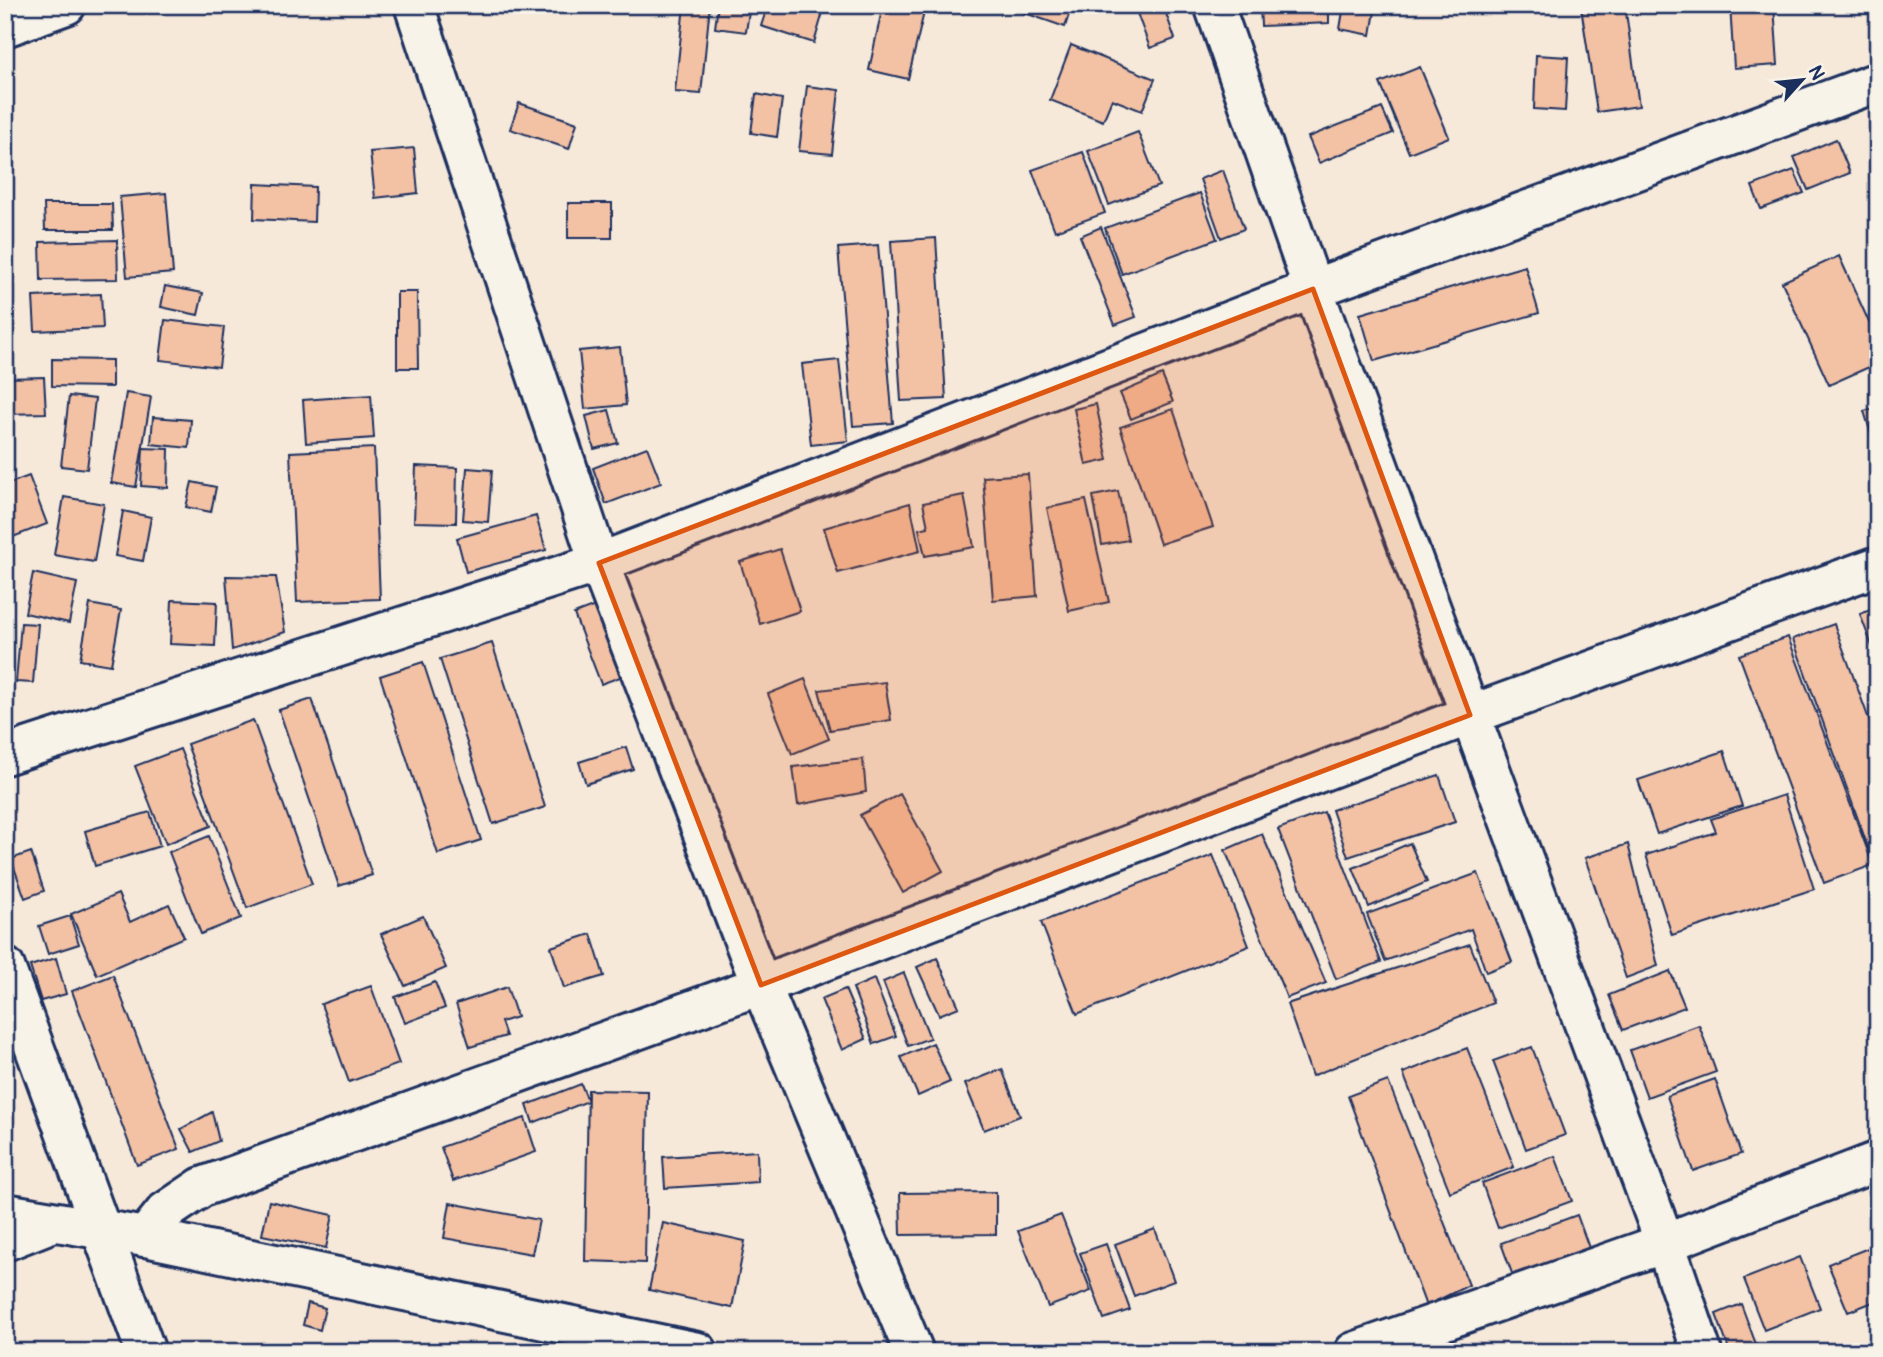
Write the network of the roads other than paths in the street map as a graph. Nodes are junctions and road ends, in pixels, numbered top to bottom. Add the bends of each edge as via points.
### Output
1 (66, 5) edge
2 (414, 5) edge
3 (1214, 5) edge
4 (5, 27) edge
5 (1878, 82) edge
6 (1313, 289) junction
7 (599, 563) junction
8 (1878, 566) edge
9 (1470, 715) junction
10 (5, 755) edge
11 (5, 967) edge
12 (761, 985) junction
13 (1878, 1161) edge
14 (5, 1213) edge
15 (53, 1222) junction
16 (102, 1231) junction
17 (145, 1237) junction
18 (5, 1241) edge
19 (1665, 1243) junction
20 (146, 1352) edge
21 (698, 1352) edge
22 (914, 1352) edge
23 (1354, 1352) edge
24 (1702, 1352) edge

1 - 4 street
2 - 7 street
3 - 6 street
5 - 6 street
6 - 7 street
6 - 9 street
7 - 10 street
7 - 12 street
8 - 9 street
9 - 12 street
9 - 19 street
11 - 16 street
12 - 17 street via 202,1187 165,1212
12 - 22 street
13 - 19 street
14 - 15 street
15 - 16 street
15 - 18 street
16 - 17 street
16 - 20 street
17 - 21 street
19 - 23 street
19 - 24 street

